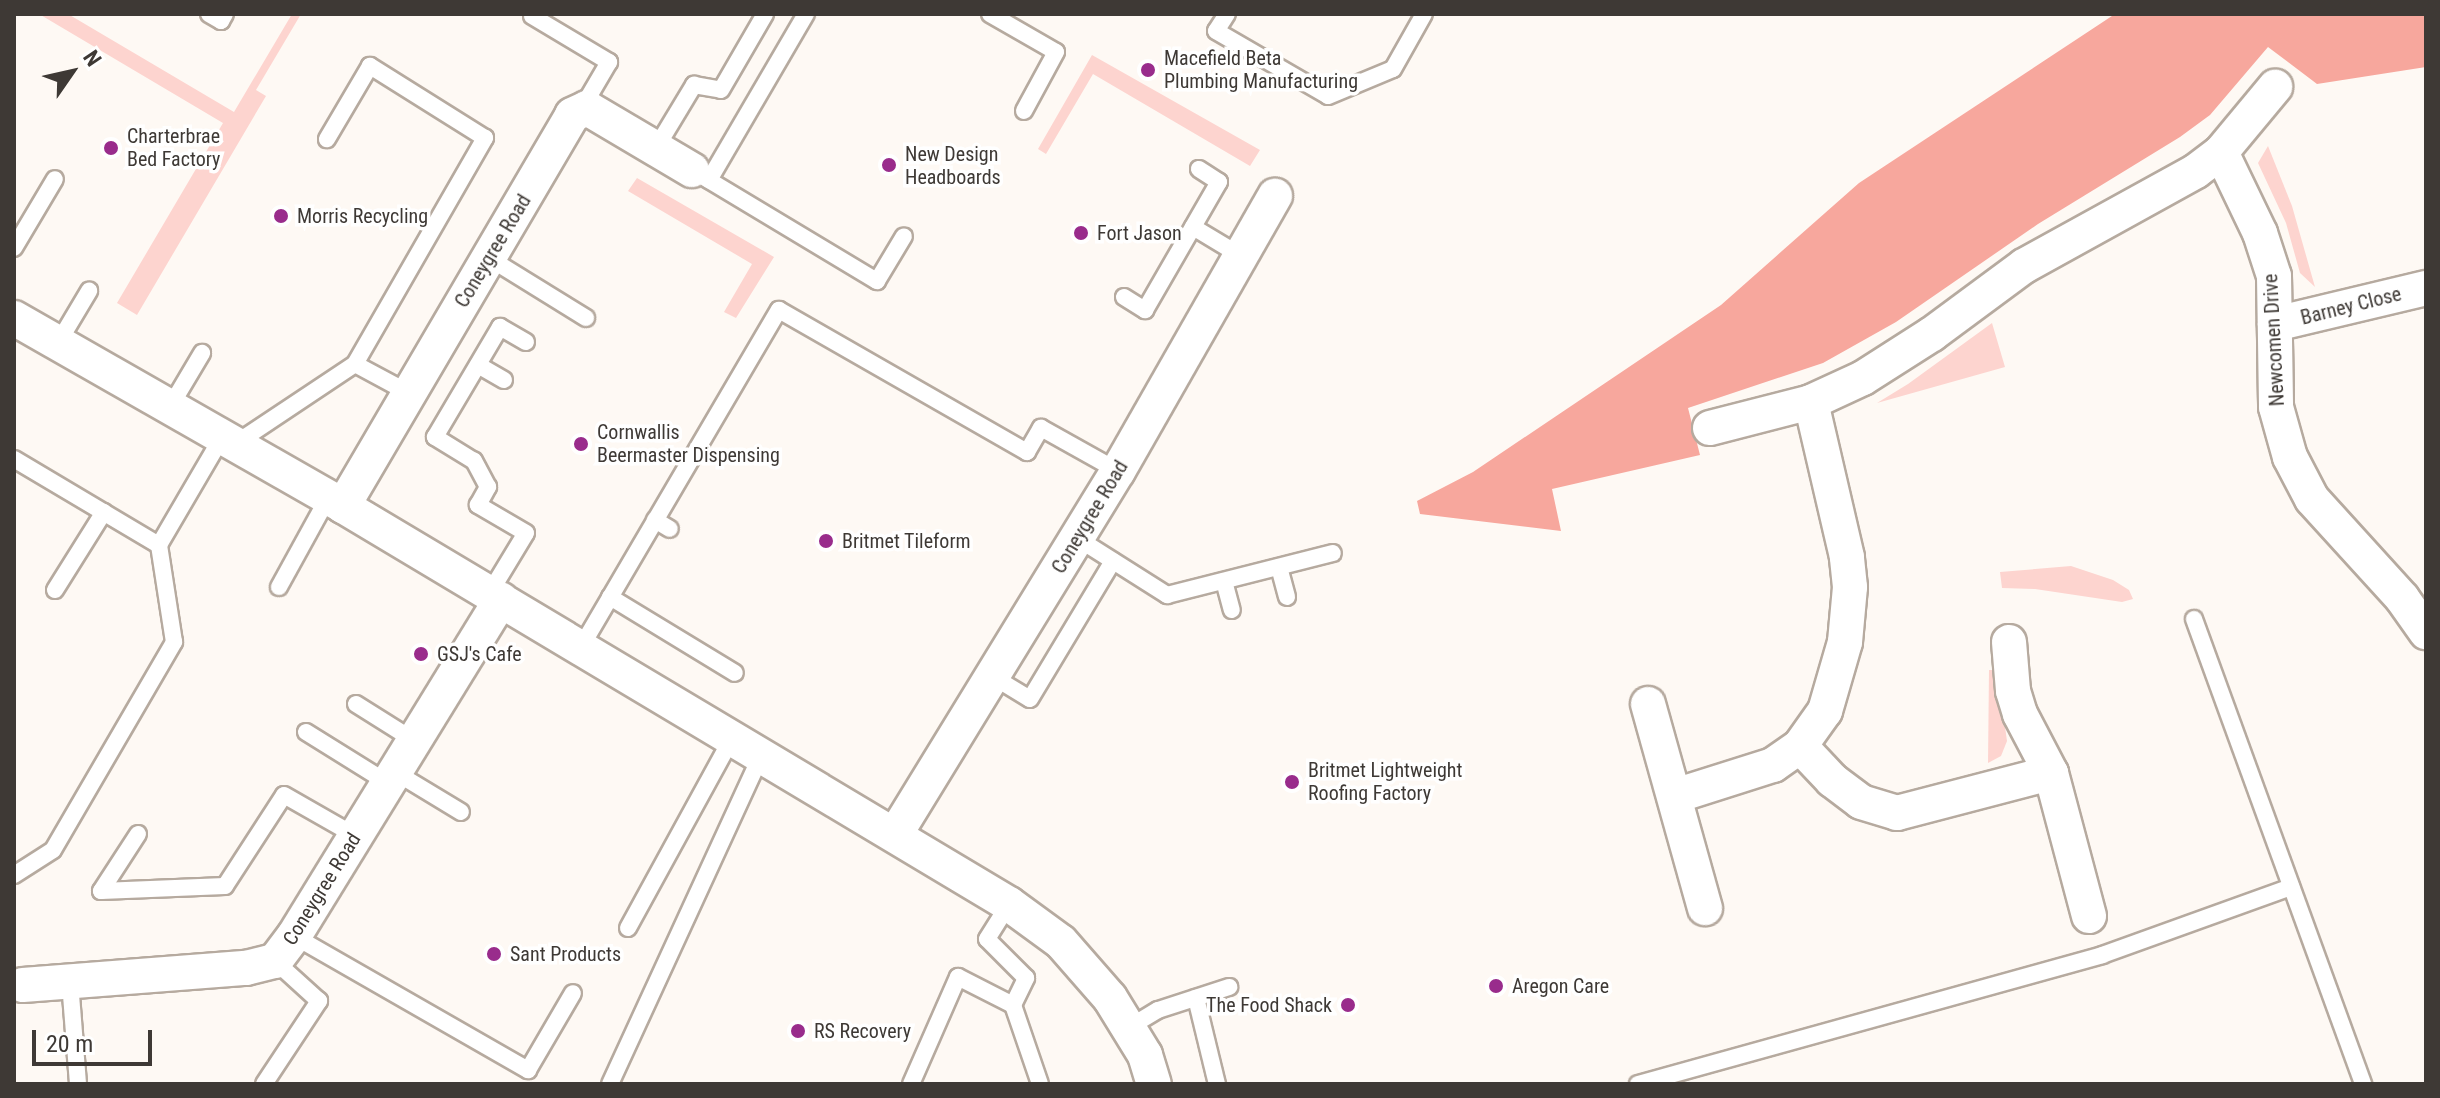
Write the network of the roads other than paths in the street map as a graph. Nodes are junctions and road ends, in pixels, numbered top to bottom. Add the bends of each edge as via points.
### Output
1 (209, 14) edge
2 (225, 14) edge
3 (765, 14) edge
4 (806, 14) edge
5 (990, 14) edge
6 (1424, 14) edge
7 (532, 16) dead end
8 (1220, 16) edge
9 (2275, 87) dead end
10 (1024, 111) dead end
11 (580, 112) junction
12 (327, 139) dead end
13 (656, 148) junction
14 (2221, 152) junction
15 (1199, 169) dead end
16 (701, 175) junction
17 (55, 179) dead end
18 (1275, 196) dead end
19 (1193, 227) junction
20 (904, 236) dead end
21 (14, 248) edge
22 (1241, 256) junction
23 (489, 258) junction
24 (2426, 288) edge
25 (89, 291) dead end
26 (1124, 297) dead end
27 (14, 318) edge
28 (586, 318) dead end
29 (2275, 324) junction
30 (526, 342) dead end
31 (58, 343) junction
32 (202, 353) dead end
33 (355, 364) junction
34 (478, 365) junction
35 (504, 380) dead end
36 (409, 393) junction
37 (1811, 402) junction
38 (170, 407) junction
39 (1710, 428) dead end
40 (228, 440) junction
41 (14, 459) edge
42 (1118, 471) junction
43 (336, 502) junction
44 (104, 512) junction
45 (1077, 538) junction
46 (159, 545) junction
47 (1333, 553) dead end
48 (1113, 561) junction
49 (1279, 567) junction
50 (1224, 581) junction
51 (279, 587) dead end
52 (55, 590) dead end
53 (495, 597) junction
54 (610, 597) junction
55 (1287, 597) dead end
56 (1232, 610) dead end
57 (2194, 619) dead end
58 (2426, 632) edge
59 (2009, 642) dead end
60 (581, 647) junction
61 (735, 673) dead end
62 (992, 676) junction
63 (356, 704) dead end
64 (1648, 704) dead end
65 (306, 732) dead end
66 (733, 736) junction
67 (415, 741) junction
68 (1800, 746) junction
69 (762, 753) junction
70 (2051, 773) junction
71 (392, 778) junction
72 (1675, 796) junction
73 (461, 812) dead end
74 (896, 833) junction
75 (138, 834) dead end
76 (356, 836) junction
77 (14, 875) edge
78 (2291, 887) junction
79 (1009, 904) junction
80 (1705, 908) dead end
81 (2089, 916) dead end
82 (628, 928) dead end
83 (284, 948) junction
84 (70, 982) junction
85 (19, 986) edge
86 (1229, 987) dead end
87 (573, 993) dead end
88 (1196, 998) junction
89 (1013, 1005) junction
90 (1128, 1028) junction
91 (78, 1084) edge
92 (264, 1084) edge
93 (610, 1084) edge
94 (911, 1084) edge
95 (1040, 1084) edge
96 (1154, 1084) edge
97 (1217, 1084) edge
98 (1638, 1084) edge
99 (2363, 1084) edge

1 - 2 lane via 221,21
3 - 13 lane via 721,90 694,85
4 - 16 lane
5 - 10 lane via 1056,52
6 - 8 lane via 1393,69 1328,96 1216,31
7 - 11 lane via 609,62
9 - 14 street
11 - 13 street via 587,108
11 - 23 street, Coneygree Road via 572,115
12 - 33 lane via 370,66 485,138
13 - 16 street
14 - 29 street, Newcomen Drive via 2260,233 2274,276
14 - 37 street via 2024,266 1863,378
15 - 19 lane via 1219,182
16 - 20 lane via 877,281
17 - 21 lane
18 - 22 street, Coneygree Road
19 - 22 lane
19 - 26 lane via 1145,310
22 - 42 street, Coneygree Road
23 - 28 lane
23 - 36 street, Coneygree Road
24 - 29 street, Barney Close
25 - 31 lane
27 - 31 street
29 - 58 street, Newcomen Drive via 2276,407 2290,457 2312,499
30 - 34 lane via 500,327
31 - 38 street
32 - 38 lane
33 - 36 lane
33 - 40 lane
34 - 35 lane
34 - 53 lane via 435,437 474,461 488,487 478,505 526,533
36 - 43 street, Coneygree Road
37 - 39 street
37 - 68 street via 1850,587 1845,642 1825,711
38 - 40 street
40 - 43 street
40 - 46 lane
41 - 44 lane
42 - 45 street, Coneygree Road
42 - 54 lane via 1041,428 1027,452 779,310 663,525
43 - 51 lane
43 - 53 street
44 - 46 lane
44 - 52 lane
45 - 48 lane
45 - 62 street, Coneygree Road
46 - 77 lane via 174,642 53,850
47 - 49 lane
48 - 50 lane via 1167,595
48 - 62 lane via 1030,699
49 - 50 lane
49 - 55 lane
50 - 56 lane
53 - 60 street
53 - 67 street, Coneygree Road
54 - 60 lane
54 - 61 lane
57 - 78 lane
59 - 70 street via 2020,714
60 - 66 street
62 - 74 street, Coneygree Road
63 - 67 lane
64 - 72 street
65 - 71 lane
66 - 69 street
66 - 82 lane
67 - 71 street, Coneygree Road
68 - 70 street via 1861,802 1897,813
68 - 72 street via 1773,765
69 - 74 street
69 - 93 lane
70 - 81 street
71 - 73 lane
71 - 76 street, Coneygree Road
72 - 80 street
74 - 79 street
75 - 76 lane via 101,891 225,886 284,795
76 - 83 street, Coneygree Road
78 - 98 lane via 2102,955
78 - 99 lane
79 - 89 lane via 987,939 1026,978
79 - 90 street via 1061,942 1110,998
83 - 84 street, Coneygree Road via 246,968
83 - 87 lane via 429,1008 528,1070
83 - 92 lane via 319,1001
84 - 85 street, Coneygree Road
84 - 91 lane
86 - 88 lane
88 - 90 lane via 1158,1010
88 - 97 lane
89 - 94 lane via 958,977
89 - 95 lane
90 - 96 street via 1145,1055

